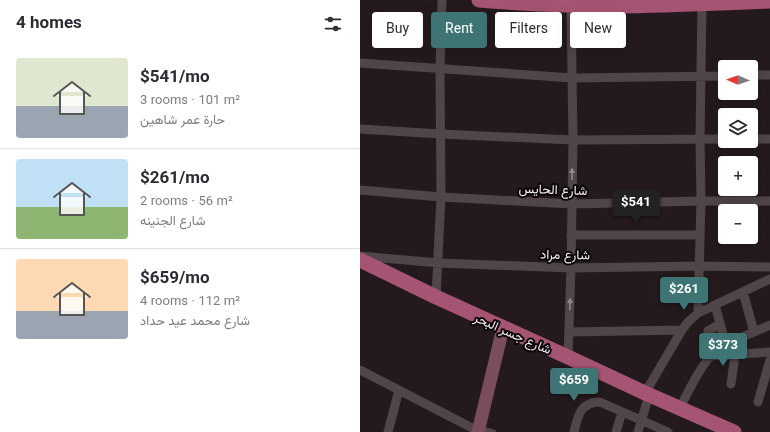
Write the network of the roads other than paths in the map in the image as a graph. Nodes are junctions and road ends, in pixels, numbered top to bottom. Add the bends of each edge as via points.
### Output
1 (442, 0) edge
2 (479, 0) edge
3 (770, 1) edge
4 (598, 3) edge
5 (624, 3) edge
6 (702, 3) junction
7 (571, 5) junction
8 (360, 63) edge
9 (440, 69) junction
10 (758, 75) edge
11 (770, 75) edge
12 (718, 76) edge
13 (701, 77) junction
14 (572, 78) junction
15 (360, 129) edge
16 (441, 134) junction
17 (700, 139) junction
18 (718, 139) edge
19 (758, 139) edge
20 (770, 139) edge
21 (573, 140) junction
22 (360, 190) edge
23 (441, 197) junction
24 (701, 201) junction
25 (770, 201) edge
26 (572, 204) junction
27 (571, 235) junction
28 (700, 235) junction
29 (360, 256) edge
30 (360, 260) edge
31 (439, 263) junction
32 (699, 266) junction
33 (770, 267) edge
34 (571, 268) junction
35 (770, 279) edge
36 (743, 292) junction
37 (436, 298) junction
38 (715, 305) junction
39 (698, 313) junction
40 (720, 324) junction
41 (770, 325) edge
42 (503, 328) junction
43 (682, 330) junction
44 (708, 331) dead end
45 (569, 332) junction
46 (754, 332) junction
47 (726, 346) junction
48 (770, 352) edge
49 (735, 355) junction
50 (710, 356) junction
51 (568, 357) junction
52 (770, 360) edge
53 (360, 370) edge
54 (731, 384) dead end
55 (399, 390) junction
56 (647, 394) junction
57 (758, 402) dead end
58 (680, 408) junction
59 (622, 412) junction
60 (642, 420) junction
61 (478, 430) edge
62 (725, 430) edge
63 (388, 432) edge
64 (494, 432) edge
65 (574, 432) edge
66 (616, 432) edge
67 (638, 432) edge
68 (668, 432) edge

1 - 9 street
2 - 7 main road
3 - 6 main road
4 - 5 main road
4 - 7 main road
5 - 6 main road
6 - 13 street
7 - 14 street
8 - 9 street
9 - 14 street
9 - 16 street
10 - 11 street
12 - 13 street
13 - 14 street
13 - 17 street
14 - 21 street
15 - 16 street
16 - 21 street
16 - 23 street
17 - 18 street
17 - 21 street
17 - 24 street
19 - 20 street
26 -> 21 street
22 - 23 street, شارع الحايس
23 - 26 street, شارع الحايس
23 - 31 street
24 - 25 street, شارع الحايس
24 - 26 street, شارع الحايس
24 - 28 street
26 - 27 street
27 - 28 street
27 - 34 street
28 - 32 street
29 - 31 street, شارع مراد
30 - 37 main road, شارع جسر البحر
31 - 34 street, شارع مراد
31 - 37 street
32 - 33 street, شارع مراد
32 - 34 street, شارع مراد
32 - 39 street
45 -> 34 street
35 - 36 street
36 - 38 street
36 - 46 street
37 - 42 main road, شارع جسر البحر
38 - 39 street
38 - 40 street
39 - 43 street
40 - 44 street
40 - 47 street
41 - 46 street
42 - 51 main road, شارع جسر البحر
42 - 61 street
43 - 45 street
43 - 56 street
45 - 51 street
46 - 47 street
47 - 50 street
48 - 49 street
49 - 50 street
49 - 54 street
50 - 58 street
51 - 56 main road, شارع جسر البحر
52 - 57 street
53 - 55 street
55 - 61 street
55 - 63 street
56 - 58 main road, شارع جسر البحر
56 - 60 street
58 - 62 main road, شارع جسر البحر
59 - 60 street
59 - 65 street via 600,402 587,404 579,414
59 - 66 street
60 - 67 street
60 - 68 street
61 - 64 lane

